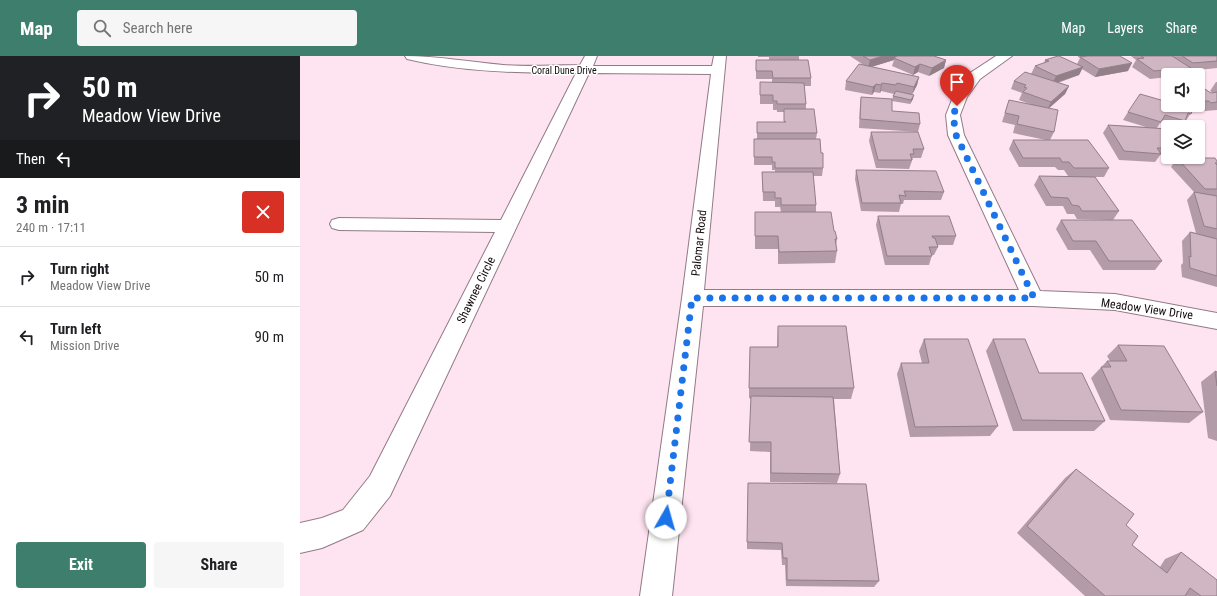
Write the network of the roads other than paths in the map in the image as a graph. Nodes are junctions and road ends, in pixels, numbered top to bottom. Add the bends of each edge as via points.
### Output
1 (411, 56) edge
2 (996, 57) edge
3 (588, 63) edge
4 (719, 63) edge
5 (339, 224) dead end
6 (508, 226) junction
7 (692, 298) junction
8 (1034, 298) junction
9 (1217, 320) edge
10 (300, 538) edge
11 (656, 596) edge

1 - 3 street, Coral Dune Drive via 472,67 505,69
2 - 8 street via 974,76 960,97 953,115 956,135
3 - 4 street, Coral Dune Drive
3 - 6 street, Shawnee Circle
4 - 7 street, Palomar Road
5 - 6 street
6 - 10 street, Shawnee Circle via 380,486 353,520 322,533
7 - 8 street, Meadow View Drive
7 - 11 street, Palomar Road
8 - 9 street, Meadow View Drive via 1115,302

